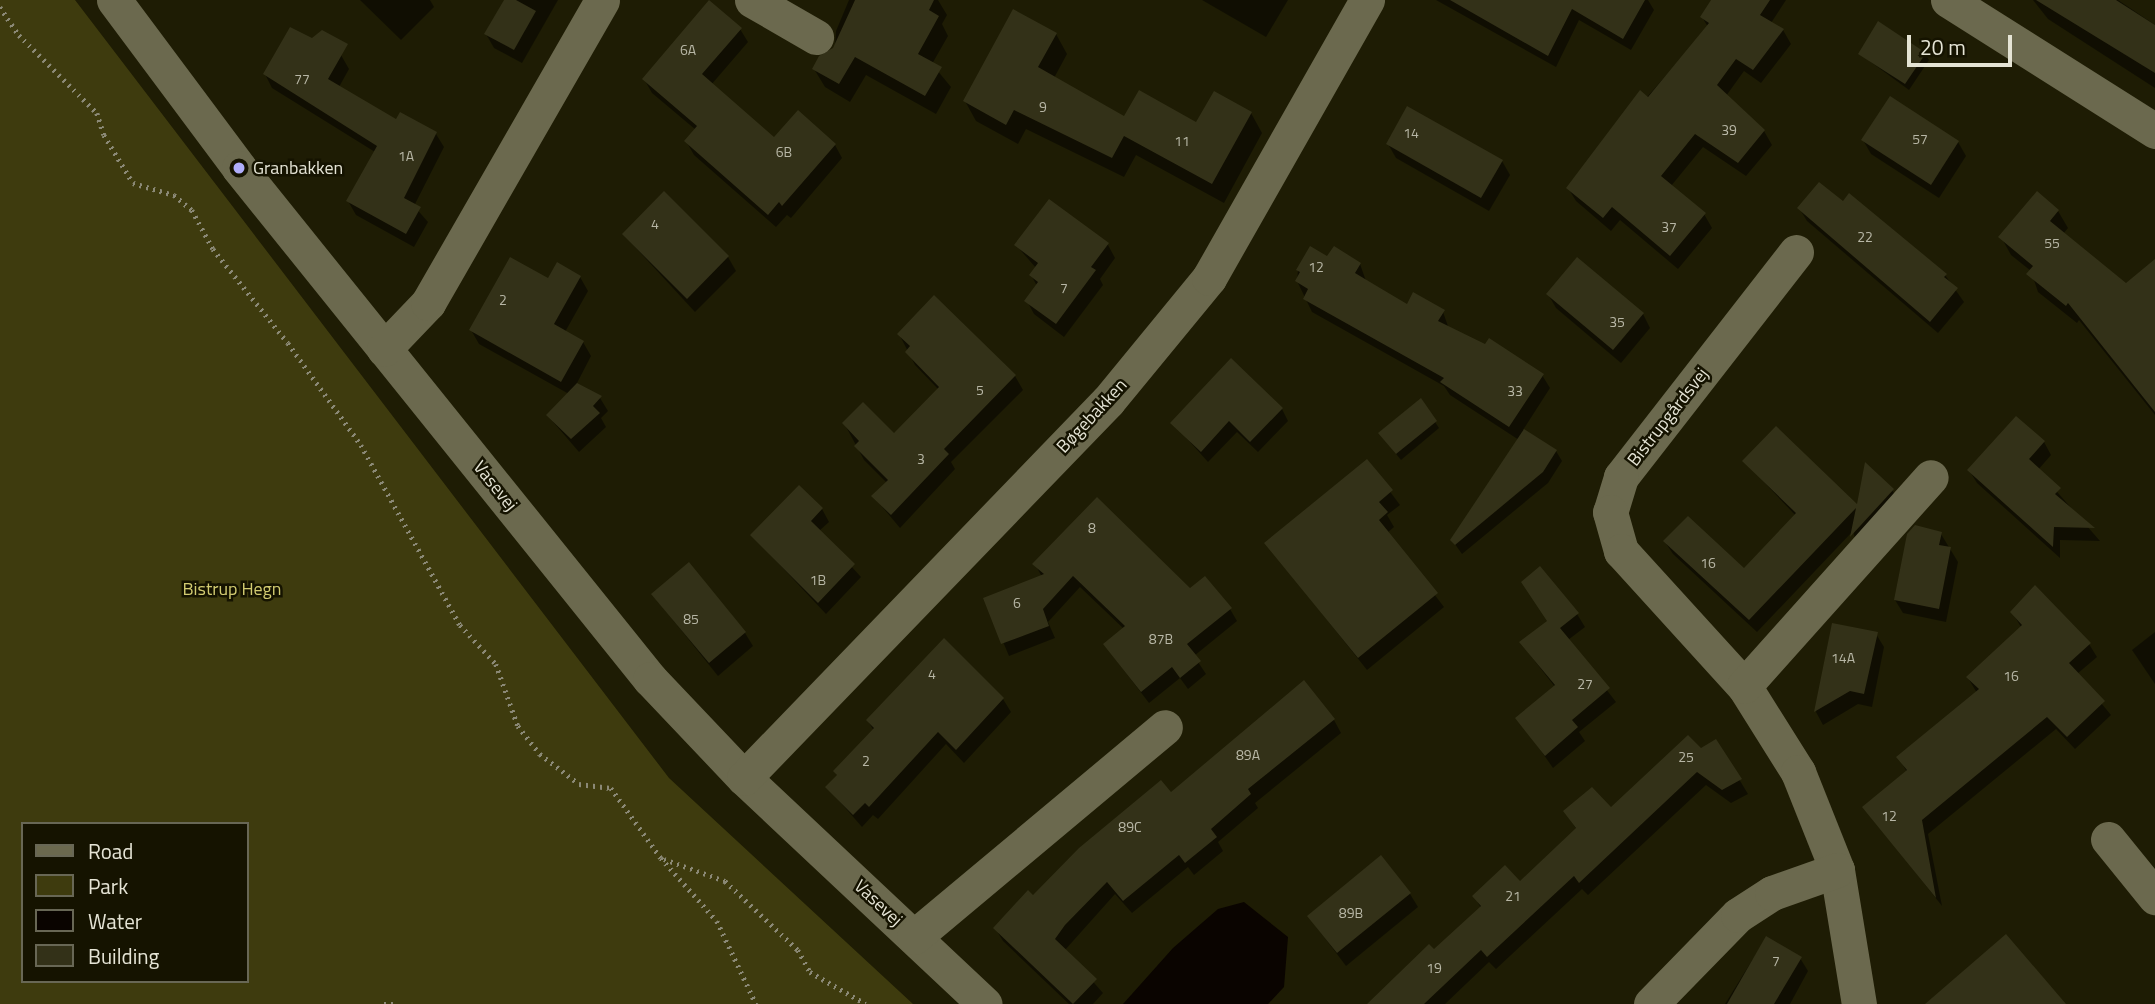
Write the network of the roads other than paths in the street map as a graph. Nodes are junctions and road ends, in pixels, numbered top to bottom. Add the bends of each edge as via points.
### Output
1 (114, 0) edge
2 (602, 0) edge
3 (752, 0) edge
4 (1367, 0) edge
5 (1948, 0) edge
6 (816, 37) dead end
7 (2155, 131) edge
8 (1796, 252) dead end
9 (384, 349) junction
10 (1931, 477) dead end
11 (1744, 685) junction
12 (1165, 727) dead end
13 (744, 778) junction
14 (2108, 839) dead end
15 (1838, 870) junction
16 (2155, 897) edge
17 (914, 937) junction
18 (985, 1004) edge
19 (1651, 1004) edge
20 (1859, 1004) edge

1 - 9 street, Vasevej
2 - 9 street via 428,303
3 - 6 street
4 - 13 street, Bøgebakken via 1209,278 1108,401
5 - 7 street
8 - 11 street, Bistrupgårdsvej via 1621,477 1610,512 1621,551
9 - 13 street, Vasevej via 650,679
10 - 11 street
11 - 15 street, Bistrupgårdsvej via 1798,772
12 - 17 street, Vasevej
13 - 17 street, Vasevej
14 - 16 street
15 - 19 street via 1772,892 1738,915
15 - 20 street, Bistrupgårdsvej
17 - 18 street, Vasevej

